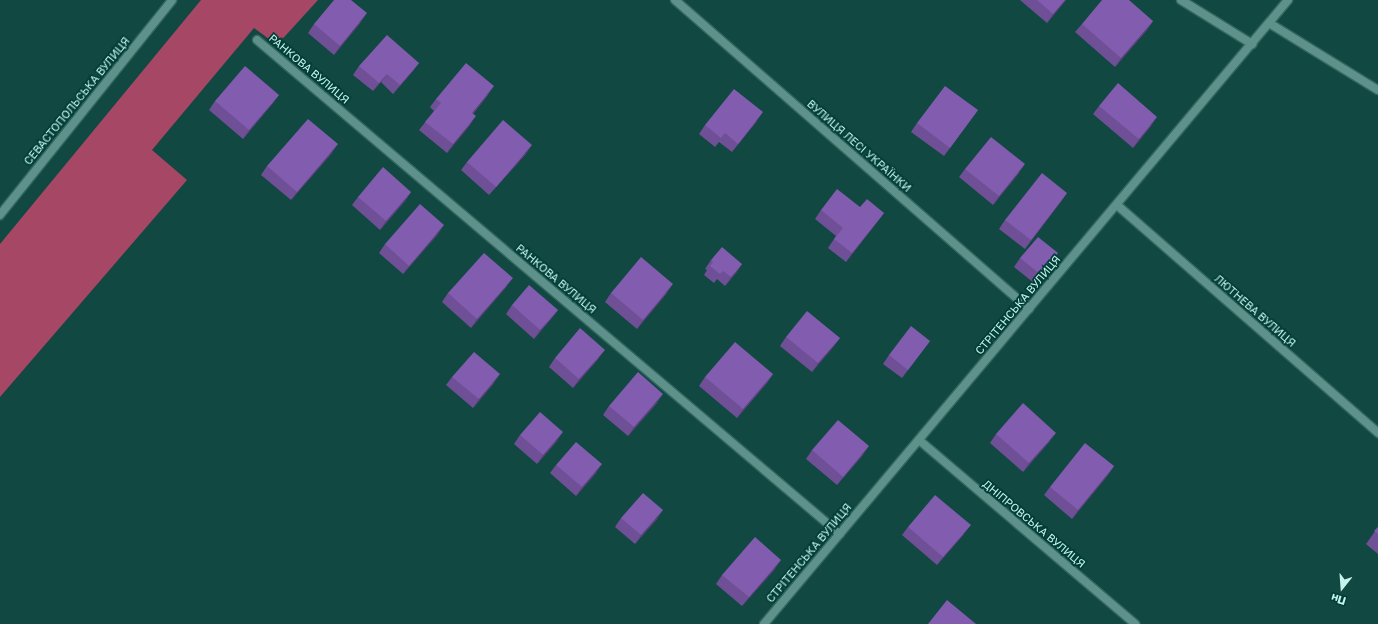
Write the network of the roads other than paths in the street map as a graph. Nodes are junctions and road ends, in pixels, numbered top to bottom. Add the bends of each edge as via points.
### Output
1 (172, 0) edge
2 (675, 0) edge
3 (1181, 0) edge
4 (1288, 0) edge
5 (1269, 23) junction
6 (257, 40) dead end
7 (1252, 44) junction
8 (1378, 90) edge
9 (1117, 205) junction
10 (0, 215) edge
11 (1029, 309) junction
12 (1378, 433) edge
13 (919, 440) junction
14 (840, 534) junction
15 (764, 624) edge
16 (1135, 624) edge

1 - 10 street, СЕВАСТОПОЛЬСЬКА ВУЛИЦЯ
2 - 11 street, ВУЛИЦЯ ЛЕСІ УКРАЇНКИ
3 - 7 street
4 - 5 street, СТРІТЕНСЬКА ВУЛИЦЯ
5 - 7 street, СТРІТЕНСЬКА ВУЛИЦЯ
5 - 8 street
6 - 14 street, РАНКОВА ВУЛИЦЯ
7 - 9 street, СТРІТЕНСЬКА ВУЛИЦЯ
9 - 11 street, СТРІТЕНСЬКА ВУЛИЦЯ
9 - 12 street, ЛЮТНЕВА ВУЛИЦЯ
11 - 13 street, СТРІТЕНСЬКА ВУЛИЦЯ
13 - 14 street, СТРІТЕНСЬКА ВУЛИЦЯ
13 - 16 street, ДНІПРОВСЬКА ВУЛИЦЯ
14 - 15 street, СТРІТЕНСЬКА ВУЛИЦЯ

